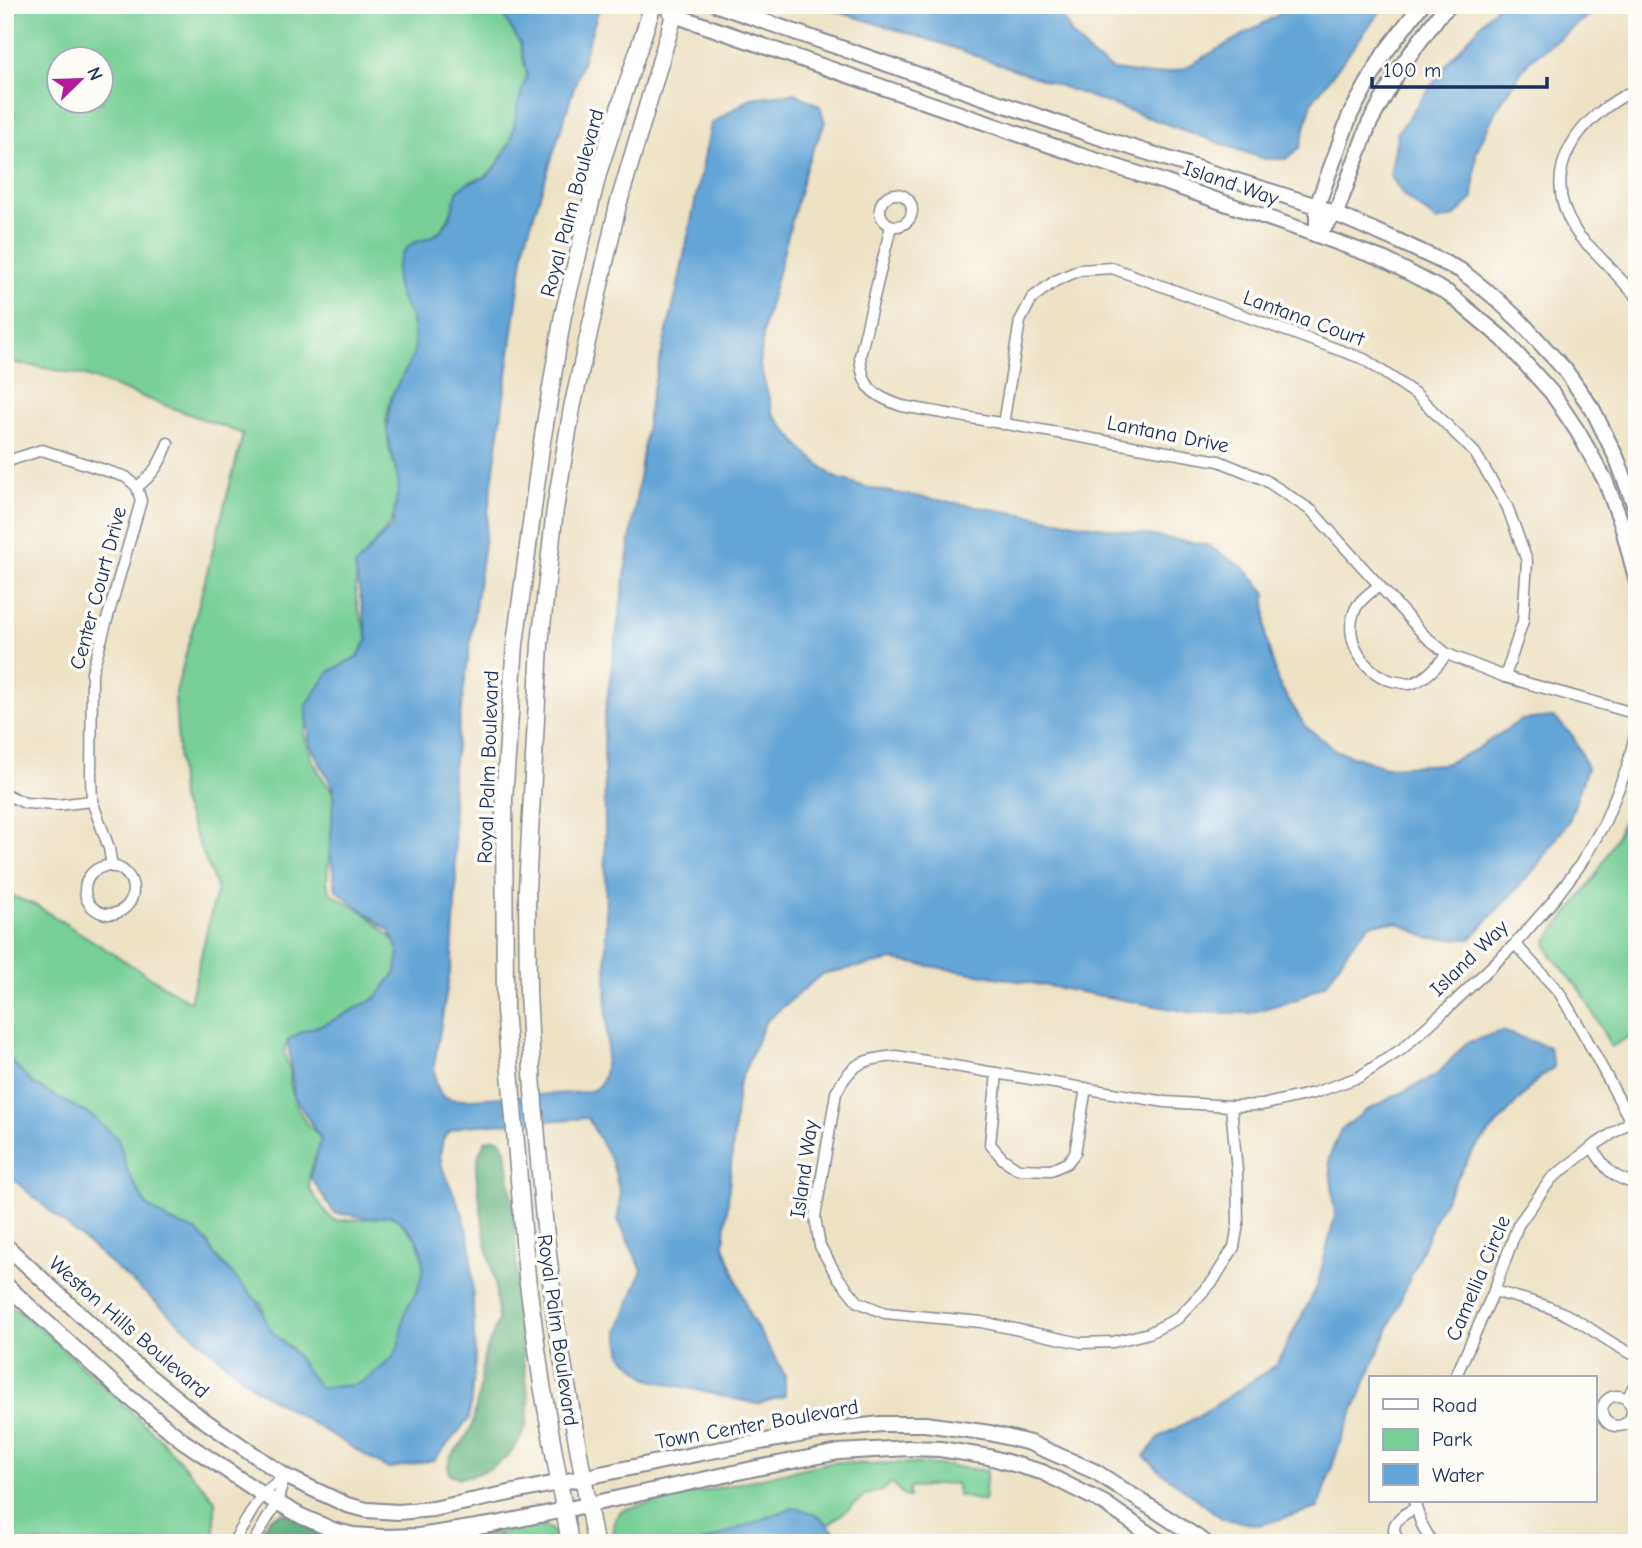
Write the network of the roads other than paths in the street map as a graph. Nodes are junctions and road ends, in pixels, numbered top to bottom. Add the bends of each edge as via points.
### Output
1 (653, 5) edge
2 (717, 5) edge
3 (1421, 5) edge
4 (1450, 5) edge
5 (672, 8) edge
6 (1637, 89) edge
7 (1317, 206) junction
8 (1336, 214) junction
9 (891, 226) dead end
10 (1317, 235) junction
11 (1637, 297) edge
12 (1520, 320) junction
13 (1503, 339) junction
14 (1003, 424) junction
15 (168, 443) dead end
16 (5, 464) edge
17 (137, 487) junction
18 (1637, 512) edge
19 (1637, 582) edge
20 (1379, 585) junction
21 (1447, 654) junction
22 (1505, 677) junction
23 (1637, 714) edge
24 (1637, 727) edge
25 (5, 794) edge
26 (92, 801) junction
27 (112, 867) junction
28 (1515, 944) junction
29 (997, 1073) junction
30 (1086, 1088) junction
31 (1231, 1106) junction
32 (1633, 1118) edge
33 (1592, 1147) junction
34 (1637, 1184) edge
35 (5, 1245) edge
36 (5, 1284) edge
37 (1494, 1291) junction
38 (1637, 1356) edge
39 (1456, 1376) edge
40 (1637, 1379) edge
41 (1627, 1400) dead end
42 (990, 1433) junction
43 (989, 1457) junction
44 (285, 1476) junction
45 (582, 1479) junction
46 (559, 1483) junction
47 (262, 1494) junction
48 (277, 1502) junction
49 (587, 1505) junction
50 (1415, 1505) edge
51 (564, 1510) junction
52 (1427, 1541) edge
53 (233, 1543) edge
54 (253, 1543) edge
55 (570, 1543) edge
56 (595, 1543) edge
57 (1162, 1543) edge
58 (1206, 1543) edge
59 (1402, 1543) edge

1 - 46 main road, Royal Palm Boulevard via 599,170 564,315 515,644 505,799 505,1010 511,1091 527,1277
2 - 7 street, Island Way via 1090,134
3 - 7 street via 1384,54 1350,115
4 - 8 street via 1402,65 1369,124
5 - 10 street, Island Way via 1052,146
5 - 45 main road, Royal Palm Boulevard via 618,205 572,408 540,644 527,889 533,1091 556,1324
6 - 11 street via 1598,114 1574,138 1564,156 1560,184 1565,213 1576,233
7 - 8 street, Island Way
7 - 10 street
8 - 10 street
8 - 12 street, Island Way via 1460,270
9 - 14 street, Lantana Drive via 860,356 869,388 902,407
10 - 13 street, Island Way via 1385,260 1448,293
12 - 13 street
12 - 18 street, Island Way via 1565,370 1592,410
13 - 19 street, Island Way via 1552,393 1605,480
14 - 20 street, Lantana Drive via 1219,461 1265,480 1312,510
14 - 22 street, Lantana Court via 1020,321 1032,299 1055,281 1080,270 1112,268 1364,359 1417,395 1475,453 1507,506 1527,561 1523,621
15 - 17 street via 161,463
16 - 17 street, Center Court Drive via 43,450 126,477
17 - 26 street, Center Court Drive via 141,501 92,672
20 - 21 street, Lantana Drive
20 - 21 street via 1356,606 1351,622 1353,644 1367,667 1388,681 1409,684 1428,675
21 - 22 street, Lantana Drive
22 - 23 street, Lantana Drive
24 - 28 street, Island Way via 1627,768 1604,824 1552,902
25 - 26 street via 25,803
26 - 27 street, Center Court Drive
27 - 27 street, Center Court Drive via 96,870 85,890 90,905 103,914 125,908 132,895 130,880
28 - 31 street, Island Way via 1402,1049 1359,1077 1262,1105
28 - 32 street via 1559,992
29 - 30 street, Island Way
29 - 30 street via 990,1144 1018,1169 1051,1170 1067,1163 1075,1153
29 - 31 street, Island Way via 896,1056 875,1058 845,1076 836,1093 815,1217 820,1246 858,1302 886,1313 981,1322 1081,1343 1113,1342 1149,1333 1178,1318 1213,1281 1234,1247 1237,1171
30 - 31 street, Island Way via 1165,1102
32 - 33 street, Camellia Circle
33 - 34 street via 1605,1168
33 - 37 street, Camellia Circle via 1551,1179 1518,1225
35 - 44 street, Weston Hills Boulevard via 134,1364 198,1416
36 - 47 street via 119,1389 183,1441
37 - 38 street via 1563,1312
37 - 39 street, Camellia Circle
40 - 41 street
42 - 43 street
42 - 45 street, Town Center Boulevard via 925,1424 881,1424 706,1452
42 - 58 street, Town Center Boulevard via 1030,1443 1096,1472
43 - 49 street, Town Center Boulevard via 940,1449 839,1452
43 - 57 street, Town Center Boulevard via 1042,1472 1104,1503
44 - 46 street, Weston Hills Boulevard via 347,1505 398,1512
44 - 47 street
44 - 48 street
45 - 46 street, Weston Hills Boulevard
45 - 49 main road, Royal Palm Boulevard
46 - 51 main road, Royal Palm Boulevard
47 - 48 street
47 - 53 street
48 - 51 street via 332,1530 383,1537 419,1536
48 - 54 street
49 - 51 street
49 - 56 main road, Royal Palm Boulevard
50 - 52 street
50 - 59 street via 1395,1522
51 - 55 main road, Royal Palm Boulevard

